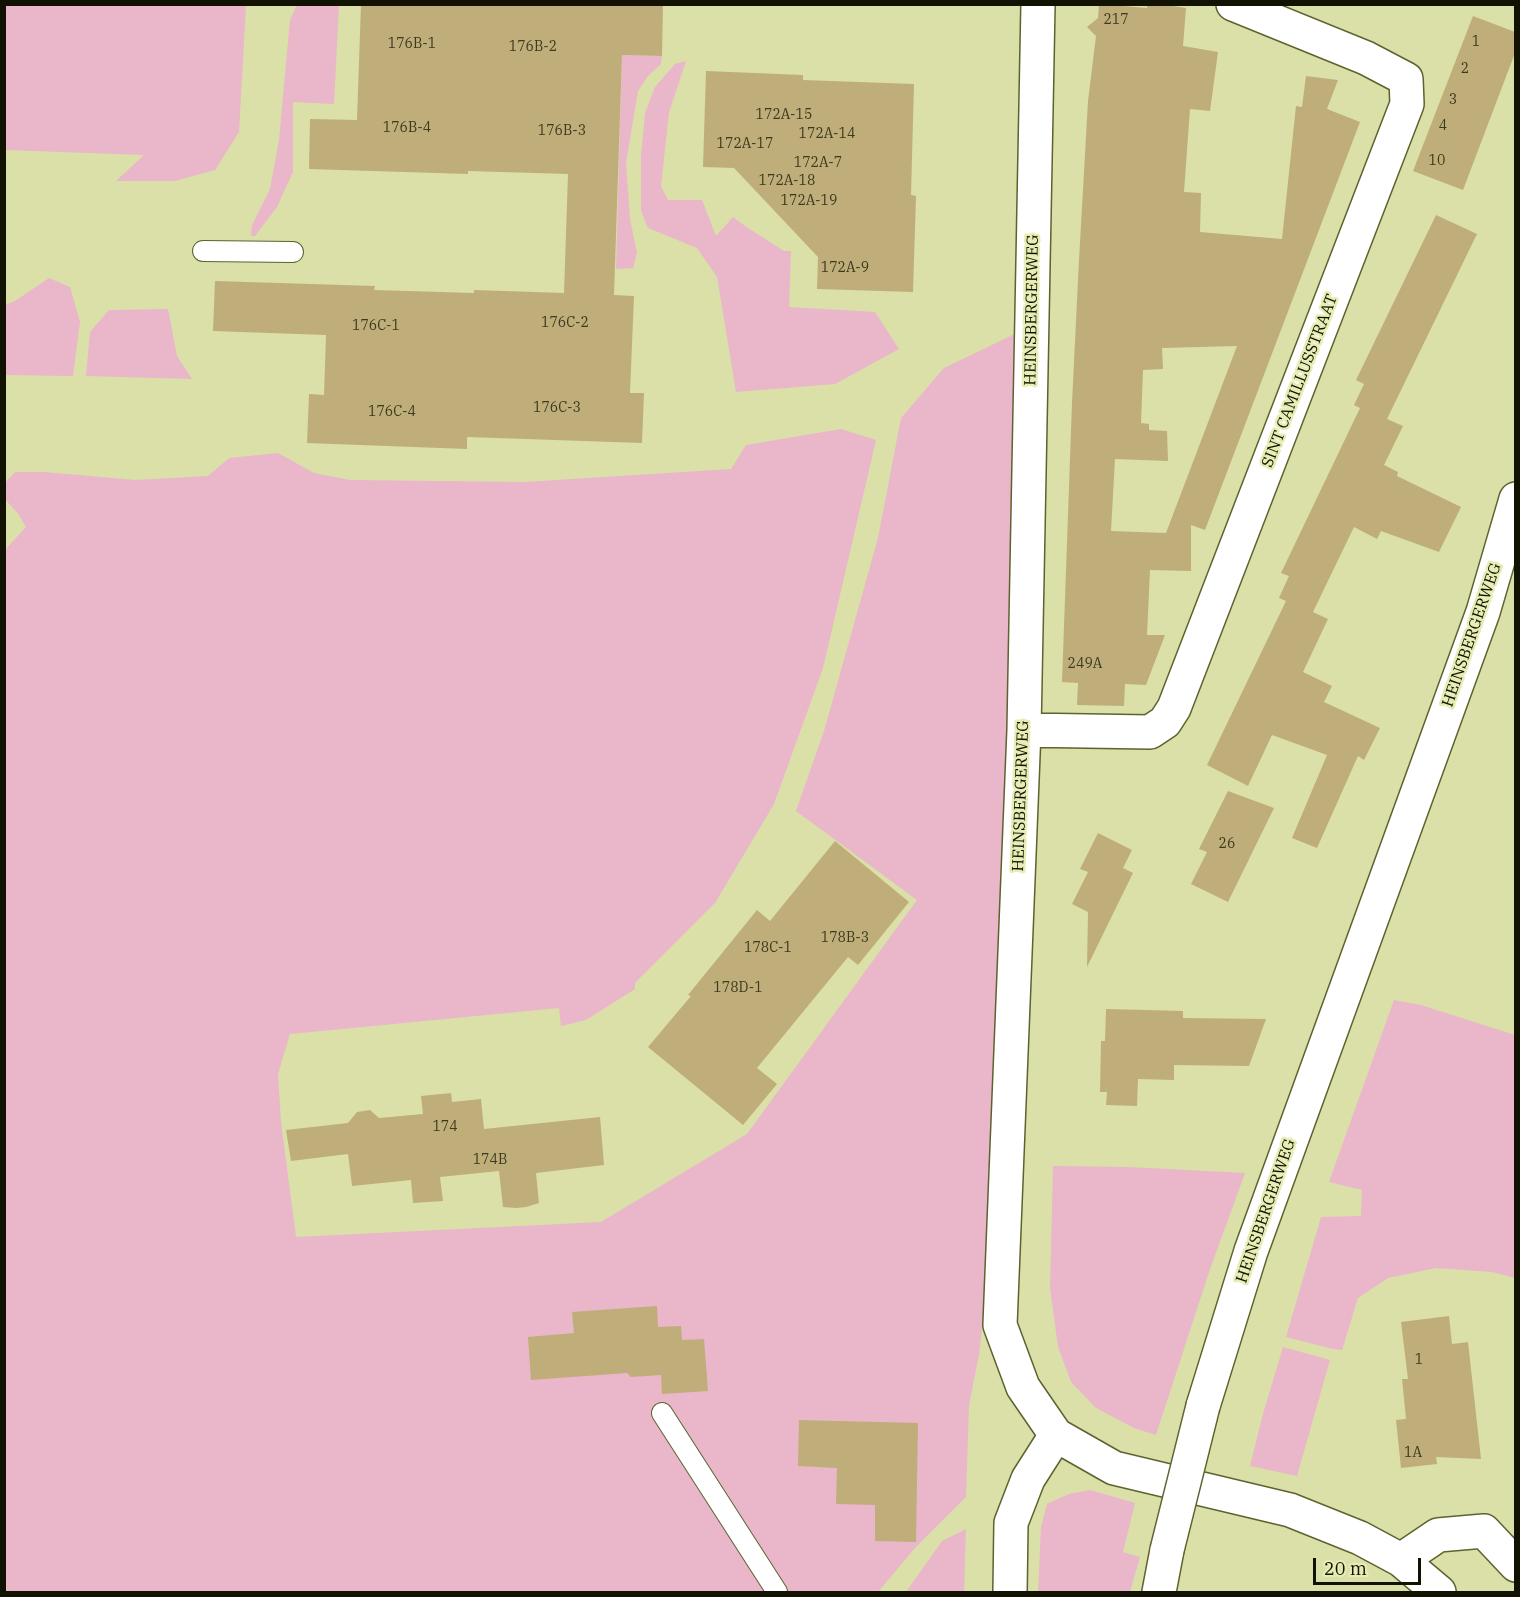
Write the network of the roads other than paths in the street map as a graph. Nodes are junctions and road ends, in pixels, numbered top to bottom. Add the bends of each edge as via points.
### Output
1 (1038, 4) edge
2 (1233, 4) edge
3 (203, 251) dead end
4 (293, 252) dead end
5 (1515, 499) edge
6 (1024, 730) junction
7 (662, 1413) dead end
8 (1056, 1435) junction
9 (1401, 1560) junction
10 (1515, 1565) edge
11 (777, 1593) edge
12 (1010, 1593) edge
13 (1159, 1593) edge
14 (1439, 1593) edge

1 - 6 street, HEINSBERGERWEG
2 - 6 street, SINT CAMILLUSSTRAAT via 1366,58 1406,79 1407,104 1174,708 1165,722 1150,732
3 - 4 lane
5 - 13 street, HEINSBERGERWEG, bridge via 1483,612 1255,1240 1203,1406
6 - 8 street, HEINSBERGERWEG via 1000,1326 1023,1387
7 - 11 lane
8 - 9 street, HEINSBERGERWEG via 1114,1468 1290,1510 1360,1538
8 - 12 street via 1028,1479 1011,1523
9 - 10 street via 1438,1535 1484,1531
9 - 14 street, HEINSBERGERWEG

